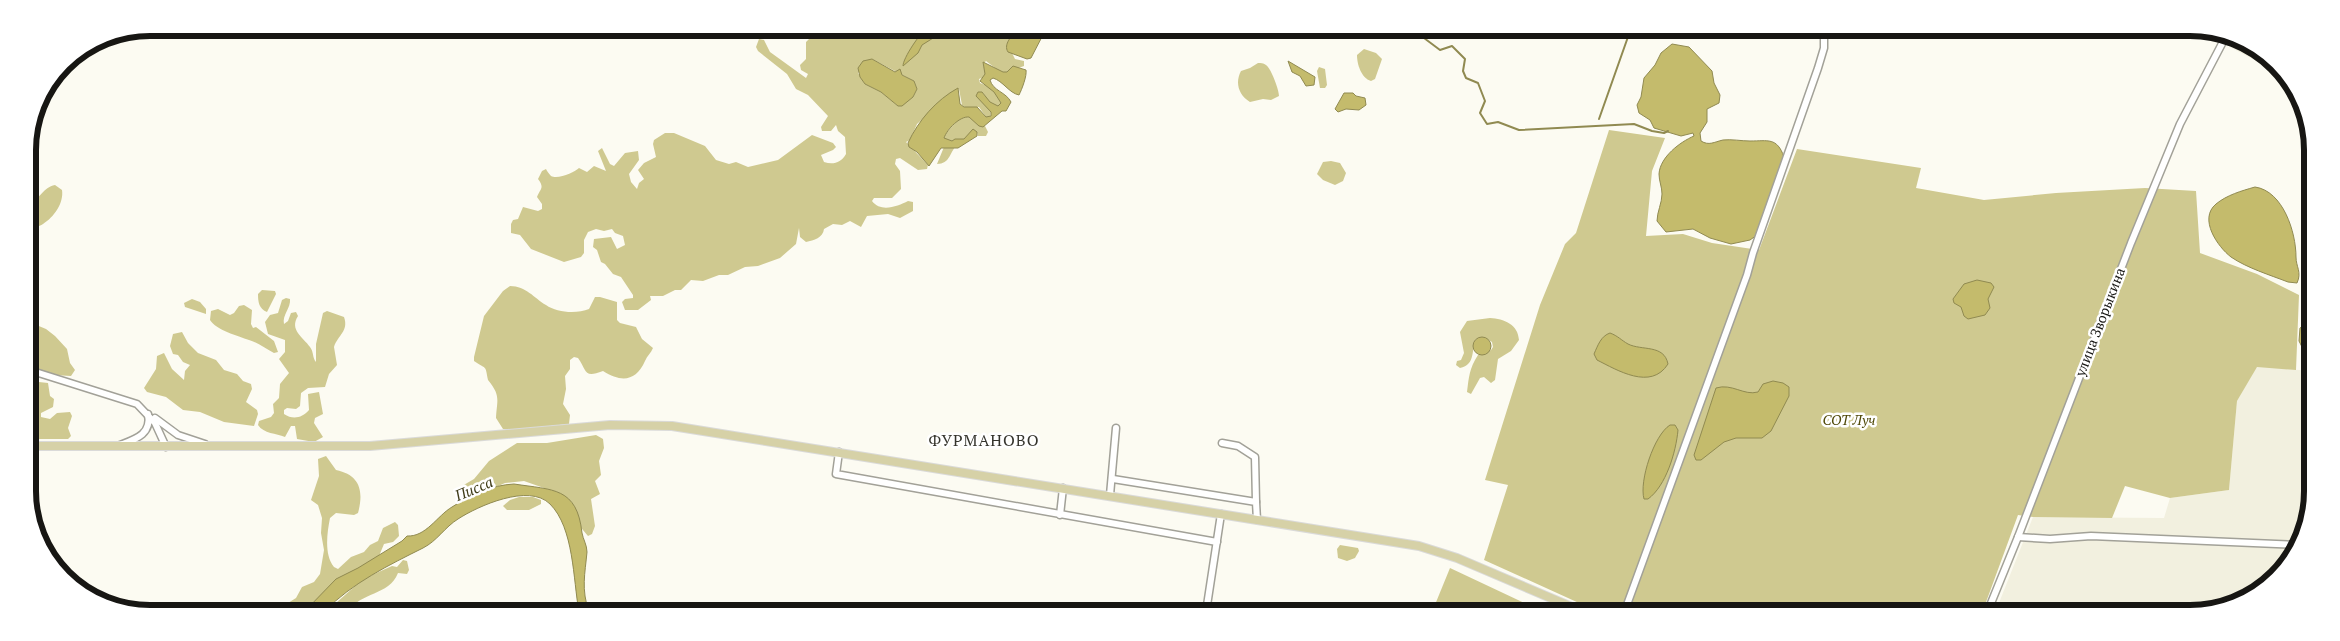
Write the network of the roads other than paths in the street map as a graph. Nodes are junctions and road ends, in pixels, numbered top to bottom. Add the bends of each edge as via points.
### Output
1 (1824, 36) edge
2 (2223, 41) edge
3 (36, 372) edge
4 (148, 413) junction
5 (1116, 428) dead end
6 (1222, 443) dead end
7 (36, 446) edge
8 (116, 446) junction
9 (166, 447) junction
10 (216, 447) junction
11 (839, 452) junction
12 (1112, 478) junction
13 (1063, 488) junction
14 (1110, 496) junction
15 (1256, 502) junction
16 (1221, 514) junction
17 (1060, 515) junction
18 (1257, 520) junction
19 (2018, 537) junction
20 (1217, 542) junction
21 (2290, 545) edge
22 (1207, 605) edge
23 (1567, 605) edge
24 (1627, 605) edge
25 (1990, 605) edge

1 - 24 street via 1818,68 1747,275
2 - 19 street, улица Зворыкина via 2180,124 2134,234
3 - 4 street via 128,400
4 - 8 street via 149,423 143,434
4 - 9 street
4 - 10 street via 178,435
5 - 12 street
6 - 15 street via 1238,446 1255,457
7 - 8 main road
8 - 9 main road
9 - 10 main road
10 - 11 main road via 370,446 633,424 692,428
11 - 13 main road
11 - 17 street via 836,474
12 - 14 street
12 - 15 street
13 - 14 main road
13 - 17 street
14 - 16 main road
15 - 18 street
16 - 18 main road
16 - 20 street
17 - 20 street
18 - 23 main road via 1419,546
19 - 21 street via 2091,536
19 - 25 street, улица Зворыкина
20 - 22 street

